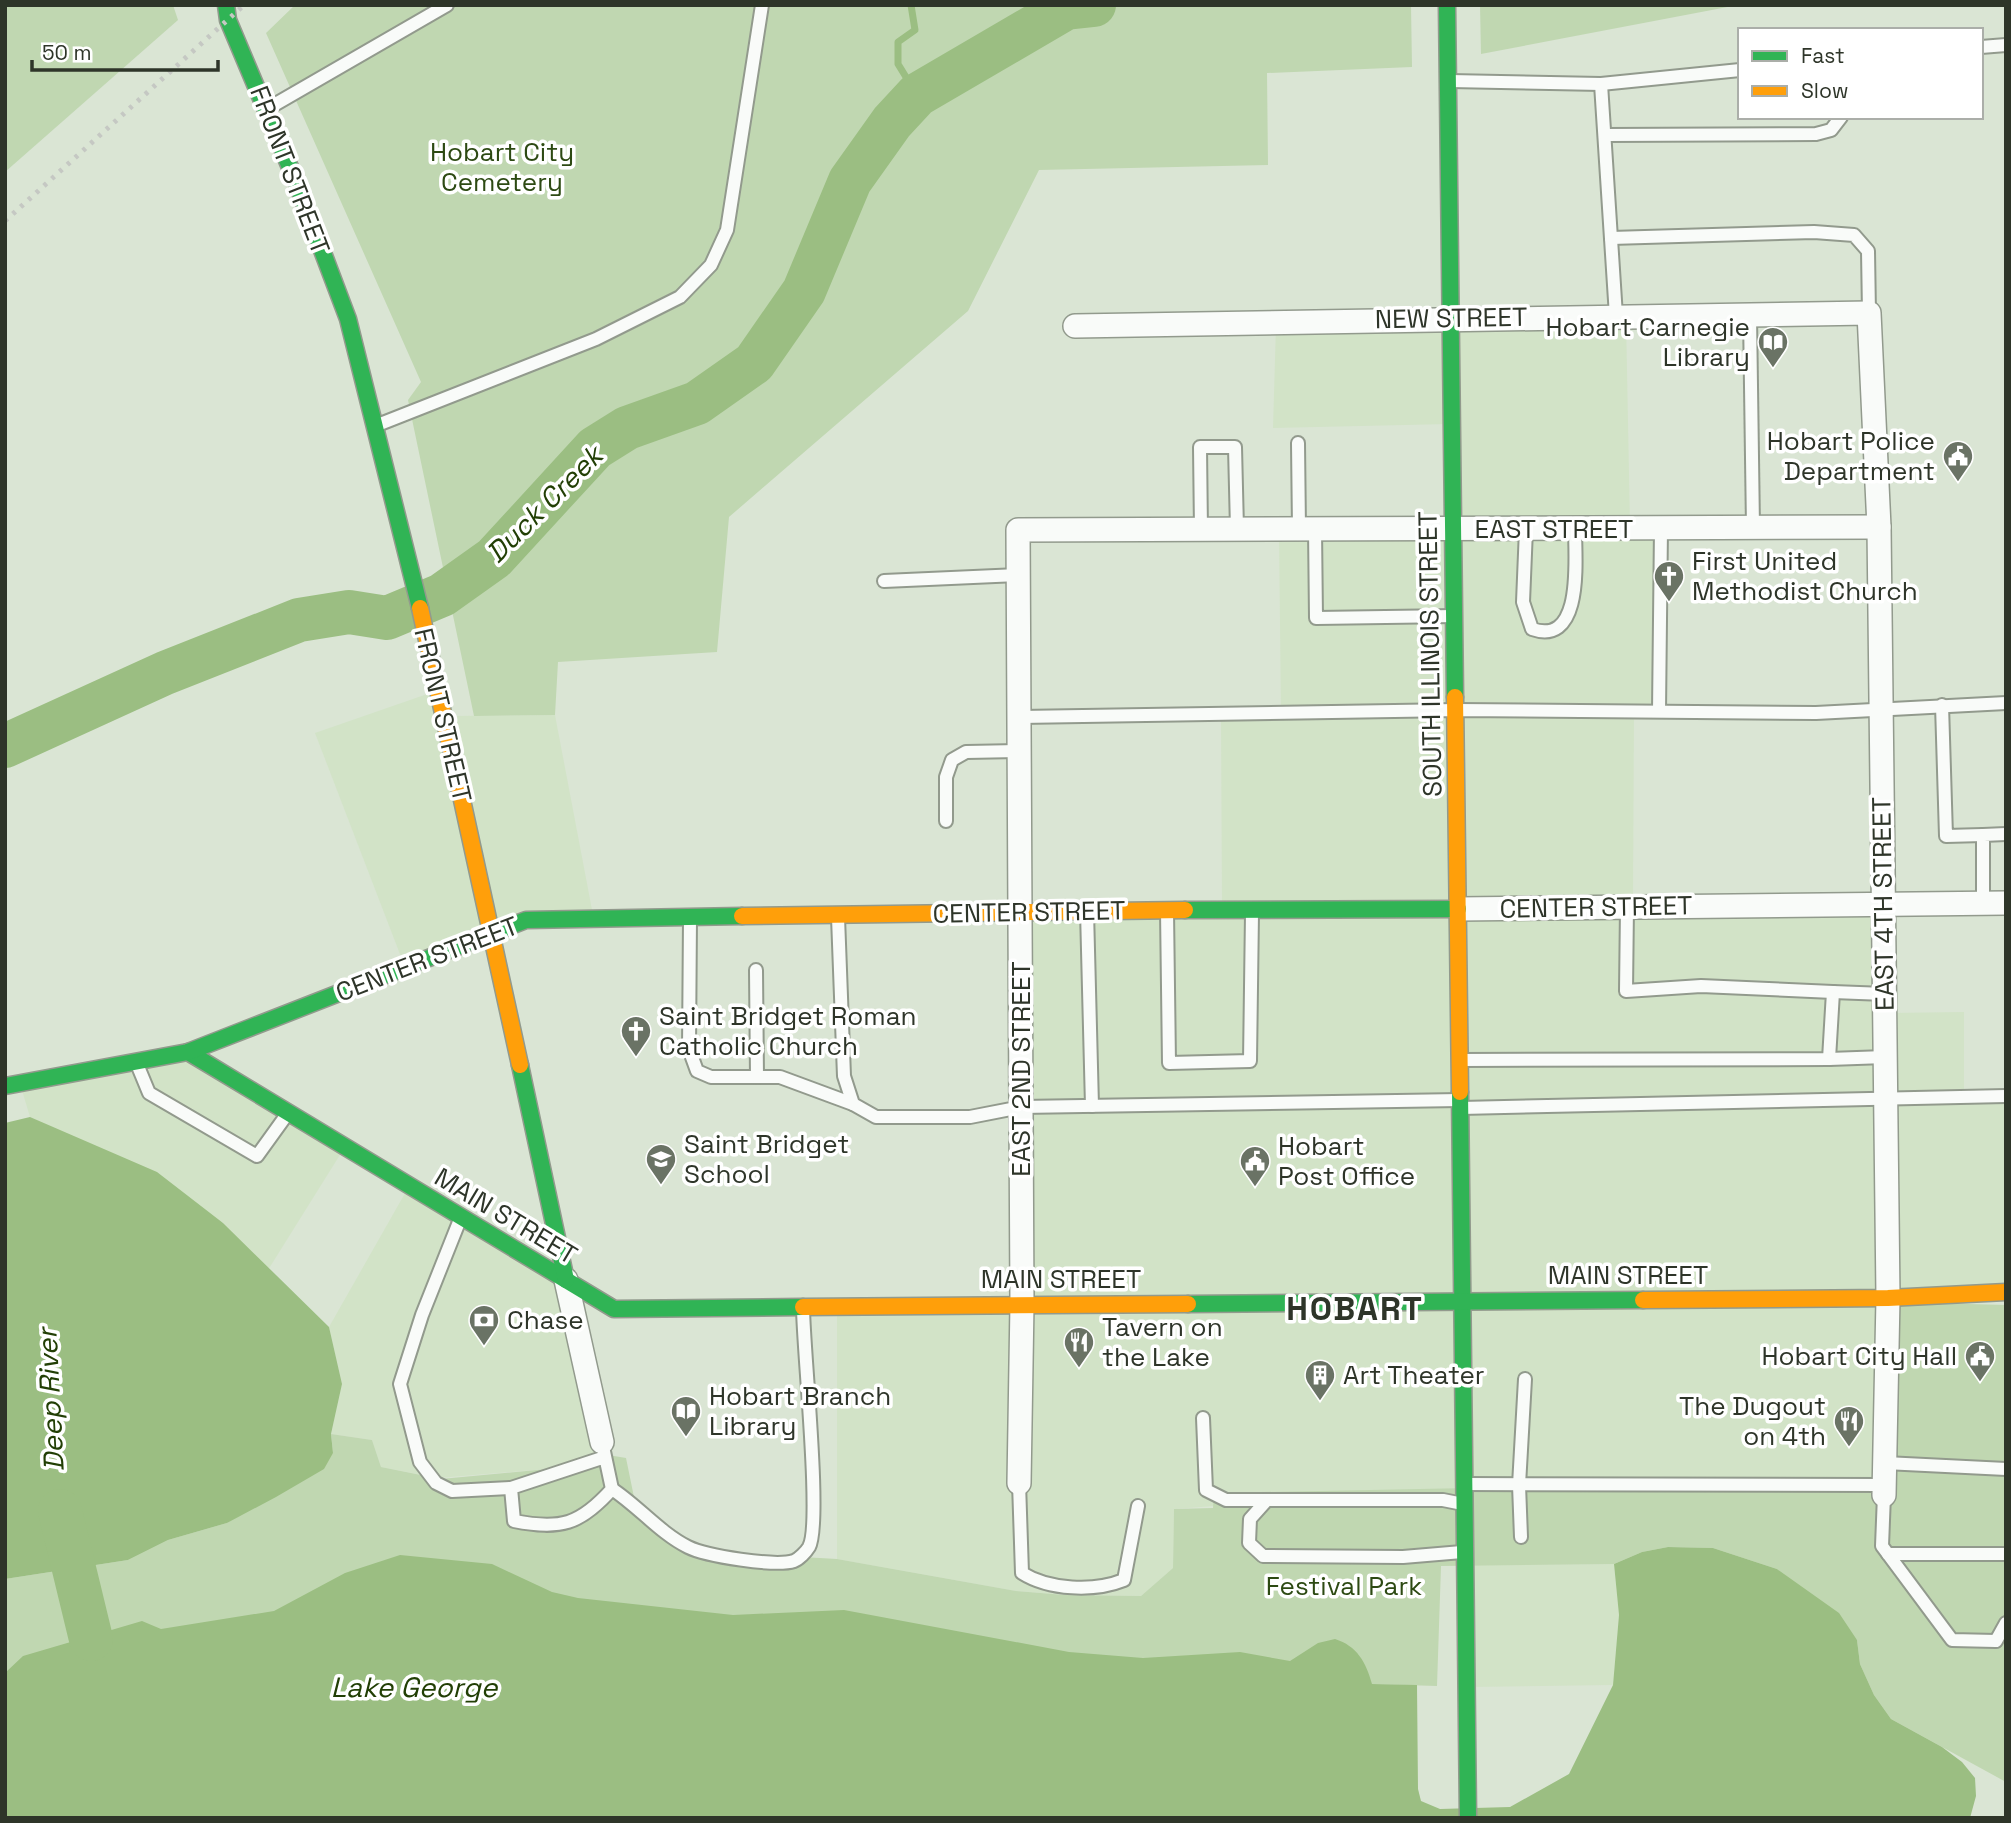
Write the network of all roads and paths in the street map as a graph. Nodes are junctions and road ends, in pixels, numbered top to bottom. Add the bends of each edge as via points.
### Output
1 (226, 5) edge
2 (447, 5) edge
3 (762, 5) edge
4 (1447, 5) edge
5 (2006, 45) edge
6 (1983, 47) edge
7 (1738, 70) edge
8 (1448, 81) junction
9 (1601, 83) junction
10 (267, 109) junction
11 (1839, 119) edge
12 (1605, 135) junction
13 (1611, 237) junction
14 (1869, 313) junction
15 (1750, 315) junction
16 (1616, 316) junction
17 (1451, 318) junction
18 (1074, 326) dead end
19 (374, 426) junction
20 (1298, 443) dead end
21 (1880, 527) junction
22 (1526, 528) junction
23 (1661, 528) junction
24 (1753, 528) junction
25 (1237, 529) junction
26 (1307, 529) junction
27 (1453, 529) junction
28 (1575, 529) junction
29 (1018, 530) joint
30 (1201, 530) junction
31 (1019, 575) junction
32 (884, 581) dead end
33 (1455, 616) junction
34 (2006, 703) edge
35 (1942, 705) junction
36 (1456, 710) junction
37 (1659, 710) junction
38 (1879, 710) junction
39 (1020, 717) junction
40 (1020, 751) junction
41 (946, 821) dead end
42 (2006, 834) edge
43 (1983, 835) junction
44 (1994, 903) edge
45 (1884, 904) junction
46 (1627, 907) junction
47 (1458, 909) junction
48 (1167, 910) junction
49 (1252, 910) junction
50 (1021, 911) junction
51 (1087, 911) junction
52 (837, 914) junction
53 (690, 917) junction
54 (491, 934) junction
55 (756, 970) dead end
56 (1833, 992) junction
57 (1885, 994) junction
58 (188, 1052) junction
59 (1885, 1057) junction
60 (1829, 1059) junction
61 (1460, 1060) junction
62 (136, 1061) junction
63 (757, 1077) junction
64 (5, 1086) edge
65 (2006, 1096) edge
66 (1886, 1099) junction
67 (853, 1104) junction
68 (1461, 1104) junction
69 (1092, 1106) junction
70 (1021, 1107) junction
71 (289, 1113) junction
72 (461, 1217) junction
73 (566, 1280) junction
74 (2006, 1292) edge
75 (1888, 1298) junction
76 (1463, 1301) junction
77 (1022, 1304) junction
78 (803, 1307) junction
79 (1525, 1379) dead end
80 (1203, 1419) dead end
81 (603, 1450) junction
82 (2006, 1469) edge
83 (1884, 1481) junction
84 (1019, 1483) joint
85 (1464, 1485) junction
86 (1519, 1485) junction
87 (511, 1488) junction
88 (612, 1489) junction
89 (1267, 1500) junction
90 (1464, 1504) junction
91 (1138, 1506) dead end
92 (1521, 1537) dead end
93 (1464, 1552) junction
94 (1888, 1553) junction
95 (2006, 1554) edge
96 (2006, 1623) edge
97 (1468, 1818) edge

1 - 10 street, FRONT STREET via 228,20
2 - 10 lane
3 - 19 lane via 727,230 711,265 680,297 596,339
4 - 8 street, SOUTH ILLINOIS STREET
5 - 6 lane
7 - 9 lane
8 - 9 lane
8 - 17 street, SOUTH ILLINOIS STREET
9 - 12 lane
10 - 19 street, FRONT STREET via 348,318
11 - 12 lane via 1831,130 1816,134
12 - 13 lane
13 - 14 lane via 1854,235 1868,251
13 - 16 lane
14 - 15 street, NEW STREET
14 - 21 street, EAST 4TH STREET
15 - 16 street, NEW STREET
15 - 24 lane
16 - 17 street, NEW STREET
17 - 18 street, NEW STREET
17 - 27 street, SOUTH ILLINOIS STREET
19 - 54 street, FRONT STREET via 432,657
20 - 26 lane
21 - 24 street, EAST STREET
21 - 38 street, EAST 4TH STREET
22 - 27 street, EAST STREET
22 - 28 street, EAST STREET
22 - 28 lane via 1524,602 1532,629 1544,633 1563,623 1570,609
23 - 24 street, EAST STREET
23 - 28 street, EAST STREET
23 - 37 lane
25 - 26 street, EAST STREET
25 - 30 street, EAST STREET
25 - 30 lane via 1235,447 1200,447
26 - 27 street, EAST STREET
26 - 33 lane via 1315,618
27 - 33 street, SOUTH ILLINOIS STREET
29 - 30 street, EAST STREET
29 - 31 street, EAST 2ND STREET
31 - 32 lane
31 - 39 street, EAST 2ND STREET
33 - 36 street, SOUTH ILLINOIS STREET
34 - 35 lane
35 - 38 lane
35 - 43 lane via 1946,836
36 - 37 lane
36 - 39 lane
36 - 47 street, SOUTH ILLINOIS STREET
37 - 38 lane
38 - 45 street, EAST 4TH STREET
39 - 40 street, EAST 2ND STREET
40 - 41 lane via 966,752 952,760 946,777
40 - 50 street, EAST 2ND STREET
42 - 43 lane
43 - 44 lane
44 - 45 street, CENTER STREET
45 - 46 street, CENTER STREET
45 - 57 street, EAST 4TH STREET
46 - 47 street, CENTER STREET
46 - 56 lane via 1626,991 1701,986
47 - 49 street, CENTER STREET
47 - 61 street, SOUTH ILLINOIS STREET
48 - 49 street, CENTER STREET
48 - 49 lane via 1169,1063 1250,1060
48 - 51 street, CENTER STREET
50 - 51 street, CENTER STREET
50 - 52 street, CENTER STREET
50 - 70 street, EAST 2ND STREET
51 - 69 lane
52 - 53 street, CENTER STREET
52 - 67 lane via 844,1076
53 - 54 street, CENTER STREET via 526,920
53 - 63 lane via 690,1049 697,1071 711,1077
54 - 58 street, CENTER STREET
54 - 73 street, FRONT STREET
55 - 63 lane
56 - 57 lane
56 - 60 lane
57 - 59 street, EAST 4TH STREET
58 - 62 street, CENTER STREET
58 - 71 street, MAIN STREET
59 - 60 lane
59 - 66 street, EAST 4TH STREET
60 - 61 lane
61 - 68 street, SOUTH ILLINOIS STREET
62 - 64 street, CENTER STREET
62 - 71 lane via 149,1093 257,1156
63 - 67 lane via 780,1077
65 - 66 lane
66 - 68 lane
66 - 75 street, EAST 4TH STREET
67 - 70 lane via 876,1117 970,1116
68 - 69 lane
68 - 76 street, SOUTH ILLINOIS STREET
69 - 70 lane
70 - 77 street, EAST 2ND STREET
71 - 72 street, MAIN STREET
72 - 73 street, MAIN STREET
72 - 87 lane via 400,1384 420,1462 436,1483 452,1491
73 - 78 street, MAIN STREET via 614,1309
73 - 81 street, FRONT STREET
74 - 75 street, MAIN STREET
75 - 76 street, MAIN STREET
75 - 83 street, EAST 4TH STREET
76 - 77 street, MAIN STREET
76 - 85 street, SOUTH ILLINOIS STREET
77 - 78 street, MAIN STREET
77 - 84 street, EAST 2ND STREET
78 - 88 lane via 813,1490 811,1545 803,1554 795,1561 780,1562 689,1548
79 - 86 lane
80 - 89 lane via 1206,1490 1226,1500
81 - 87 lane
81 - 88 lane
82 - 83 lane
83 - 86 lane
83 - 94 lane via 1882,1546
84 - 91 lane via 1022,1573 1040,1584 1107,1587 1124,1580
85 - 86 lane
85 - 90 street, SOUTH ILLINOIS STREET
86 - 92 lane
87 - 88 lane via 514,1521 550,1528 592,1512
89 - 90 lane via 1443,1500
89 - 93 lane via 1250,1519 1249,1543 1263,1556 1403,1557
90 - 93 street, SOUTH ILLINOIS STREET
93 - 97 street, SOUTH ILLINOIS STREET
94 - 95 lane
94 - 96 lane via 1952,1640 1997,1641

